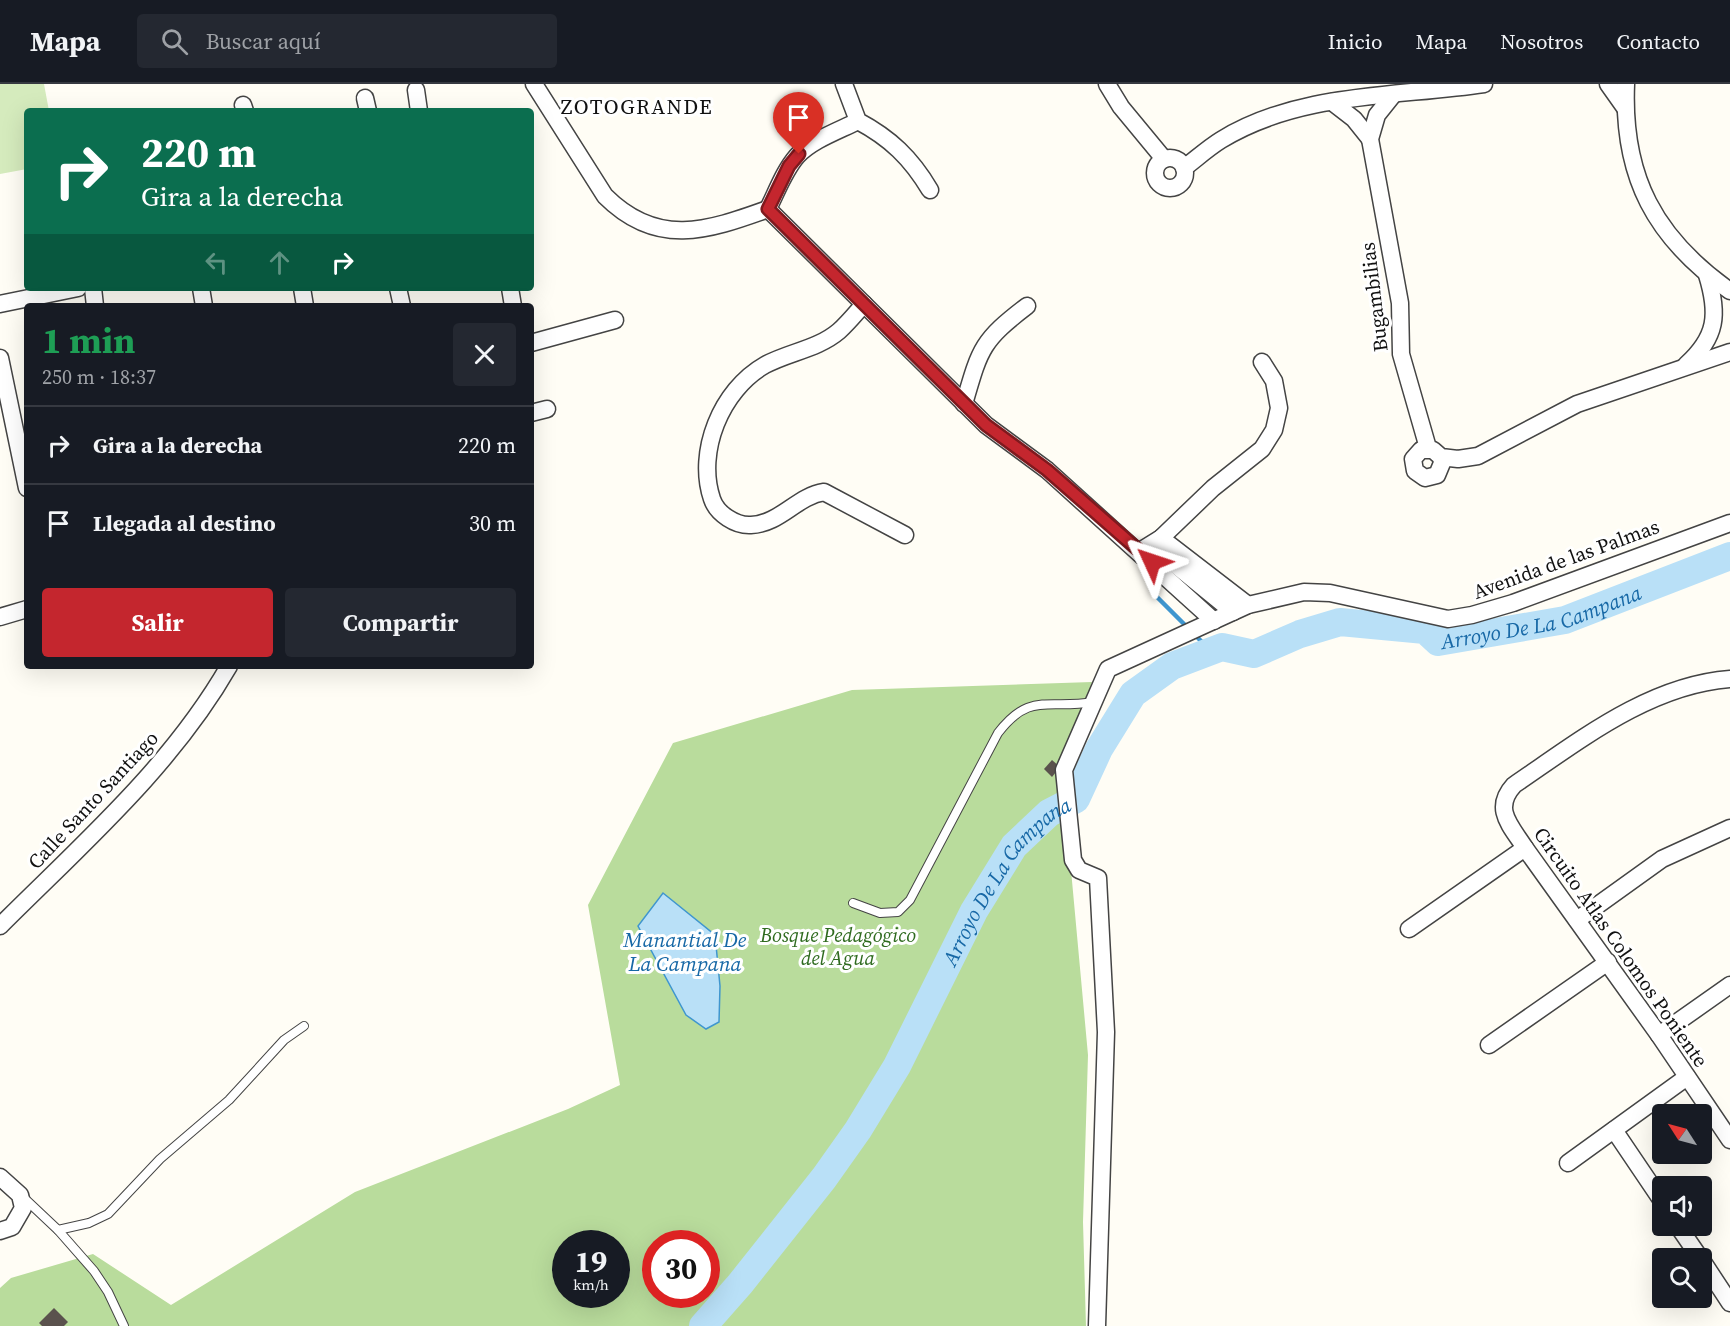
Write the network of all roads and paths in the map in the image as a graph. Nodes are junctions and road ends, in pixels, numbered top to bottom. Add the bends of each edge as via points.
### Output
1 (534, 84) edge
2 (844, 84) edge
3 (1107, 84) edge
4 (1484, 84) edge
5 (1608, 84) edge
6 (1626, 84) edge
7 (416, 90) dead end
8 (1392, 95) junction
9 (1332, 102) junction
10 (419, 108) edge
11 (1625, 108) junction
12 (858, 121) junction
13 (1370, 140) junction
14 (1164, 159) junction
15 (1184, 168) junction
16 (930, 190) dead end
17 (768, 209) junction
18 (1707, 275) junction
19 (63, 291) edge
20 (1730, 291) edge
21 (0, 304) edge
22 (864, 304) junction
23 (1027, 306) dead end
24 (615, 320) dead end
25 (534, 342) edge
26 (1730, 352) edge
27 (0, 358) edge
28 (1262, 362) dead end
29 (1683, 368) junction
30 (964, 404) junction
31 (24, 474) edge
32 (1730, 523) edge
33 (905, 535) dead end
34 (1151, 544) junction
35 (1240, 608) junction
36 (24, 610) edge
37 (0, 617) edge
38 (1207, 624) junction
39 (227, 669) edge
40 (1730, 679) edge
41 (1094, 702) junction
42 (1730, 828) edge
43 (1526, 848) junction
44 (853, 903) dead end
45 (1578, 920) junction
46 (0, 926) edge
47 (1409, 929) dead end
48 (1608, 962) junction
49 (1730, 985) edge
50 (304, 1026) dead end
51 (1659, 1035) junction
52 (1489, 1046) dead end
53 (1687, 1077) junction
54 (1614, 1130) junction
55 (1730, 1140) edge
56 (1568, 1163) dead end
57 (0, 1177) edge
58 (1652, 1186) edge
59 (21, 1195) junction
60 (58, 1230) junction
61 (0, 1231) edge
62 (1712, 1276) edge
63 (1730, 1303) edge
64 (124, 1326) edge
65 (1097, 1326) edge

1 - 17 street via 605,196 620,211 662,230 686,232
2 - 12 street
3 - 14 street
4 - 8 street
5 - 11 street
6 - 11 street
7 - 10 street
8 - 9 street
8 - 13 street, Bugambilias via 1377,115
9 - 13 street, Bugambilias via 1354,119
9 - 15 street via 1261,121 1221,140
11 - 18 street via 1633,169 1641,191 1672,239
12 - 16 street via 902,149
12 - 17 street via 799,154
13 - 29 street, Bugambilias via 1400,303 1401,354 1434,453 1458,459 1478,456 1577,404
14 - 15 street via 1176,159
14 - 15 street via 1155,174 1167,187 1183,180
17 - 22 street
18 - 20 street
18 - 29 street via 1714,324 1706,344
19 - 21 street
22 - 30 street
22 - 33 street via 830,337 764,366 742,382 714,428 706,482 714,505 730,520 749,525 769,522 811,494 824,492
23 - 30 street via 984,344
24 - 25 street
26 - 29 street
27 - 31 street
28 - 34 street via 1274,381 1279,408 1274,430 1262,449
30 - 34 street via 986,425
32 - 35 street, Avenida de las Palmas via 1472,615 1448,619 1330,593 1304,592
34 - 35 street
34 - 38 street
35 - 38 street, Avenida de las Palmas
36 - 37 street
38 - 41 street, Avenida de las Palmas via 1108,669
39 - 46 street, Calle Santo Santiago via 176,743 132,795
40 - 43 street, Circuito Atlas Colomos Poniente via 1675,689 1591,733 1514,785 1505,794 1502,805
41 - 44 lane via 1028,705 1011,716 998,733 910,900 898,912 880,913
41 - 65 street via 1065,770 1073,860 1079,870 1098,878 1106,1032
42 - 45 street via 1662,859
43 - 45 street, Circuito Atlas Colomos Poniente
43 - 47 street
45 - 48 street, Circuito Atlas Colomos Poniente
48 - 51 street, Circuito Atlas Colomos Poniente
48 - 52 street
49 - 51 street
50 - 60 lane via 284,1040 229,1100 160,1159 108,1214
51 - 53 street, Circuito Atlas Colomos Poniente
53 - 54 street
53 - 55 street, Circuito Atlas Colomos Poniente
54 - 56 street
54 - 58 street
57 - 59 street
59 - 60 lane
59 - 61 street via 23,1209 17,1222 9,1230
60 - 64 lane via 94,1271
62 - 63 street

